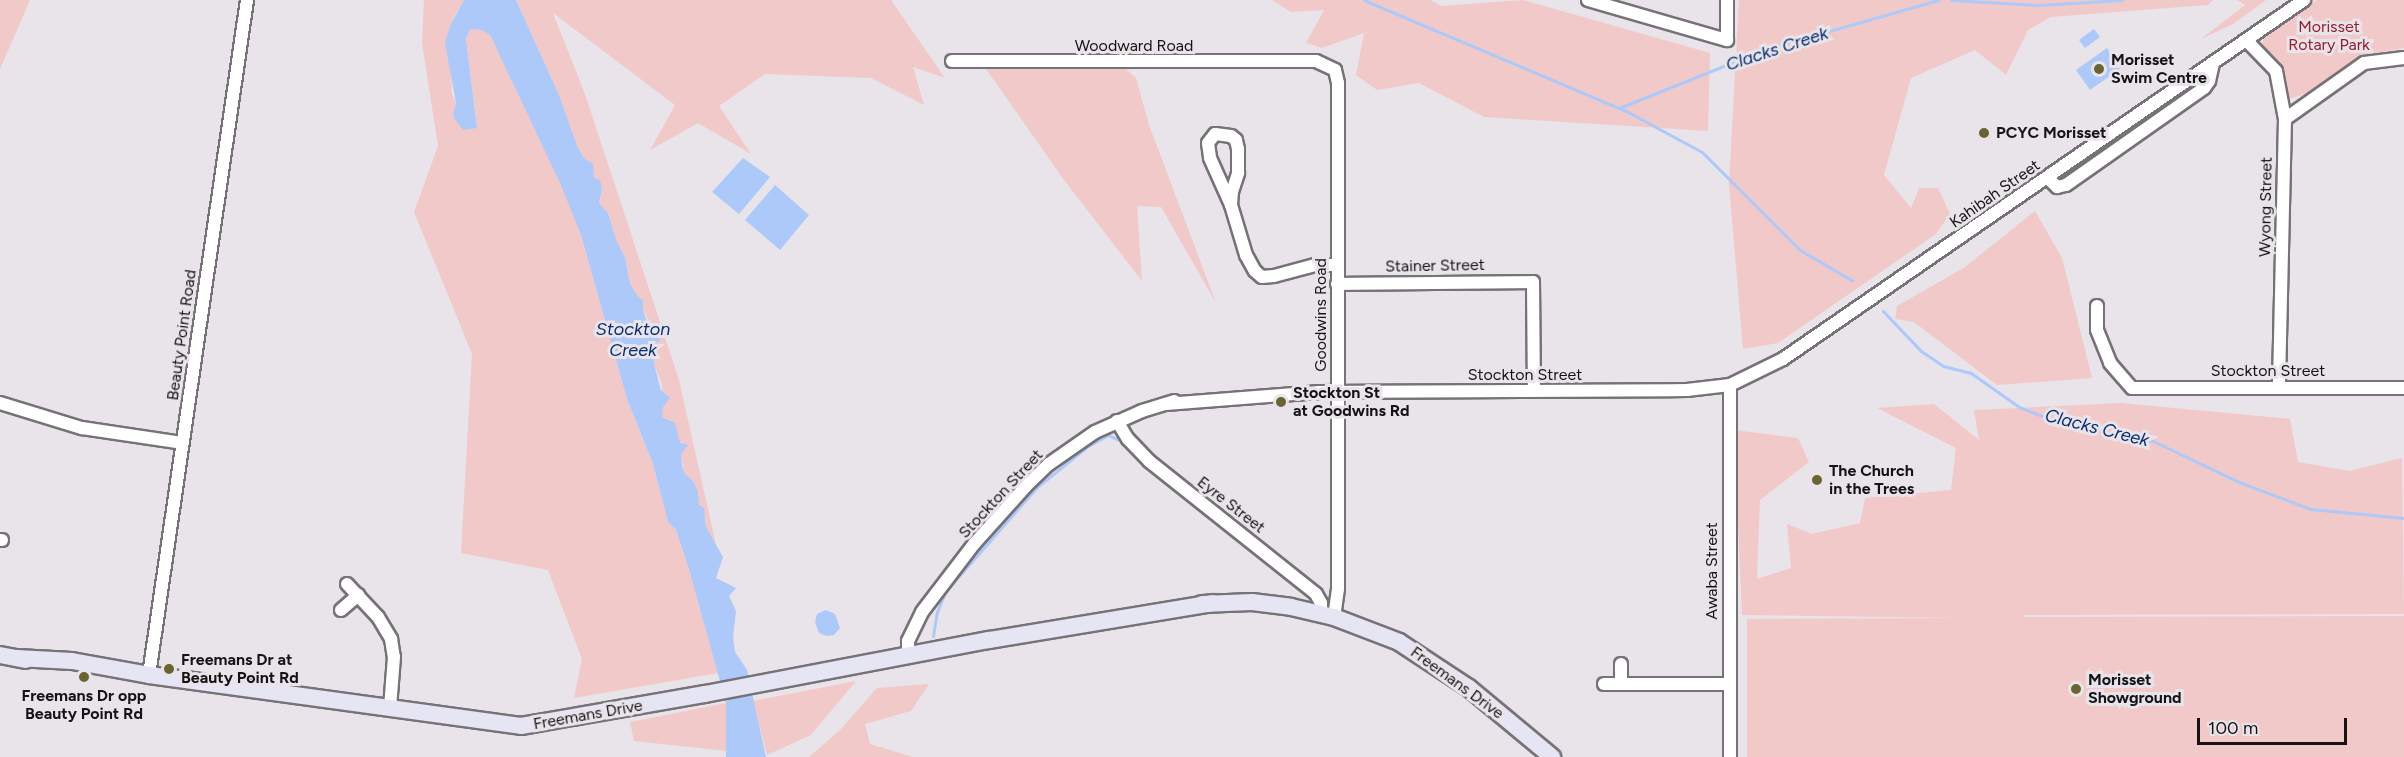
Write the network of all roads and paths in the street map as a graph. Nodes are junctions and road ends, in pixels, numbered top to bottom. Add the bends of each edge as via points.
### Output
1 (247, 0) edge
2 (1727, 0) edge
3 (2304, 0) edge
4 (1594, 1) edge
5 (2246, 40) junction
6 (2404, 58) edge
7 (952, 61) dead end
8 (1316, 62) joint
9 (2285, 119) junction
10 (1232, 205) junction
11 (1337, 265) junction
12 (1337, 284) junction
13 (2097, 306) dead end
14 (1730, 385) junction
15 (2279, 388) junction
16 (2404, 388) edge
17 (1534, 391) junction
18 (1338, 392) junction
19 (0, 404) edge
20 (1118, 421) junction
21 (182, 443) junction
22 (347, 584) dead end
23 (358, 596) junction
24 (340, 610) dead end
25 (1328, 615) junction
26 (0, 655) edge
27 (908, 656) junction
28 (1621, 664) dead end
29 (149, 675) junction
30 (1604, 684) dead end
31 (1621, 684) junction
32 (1730, 684) junction
33 (390, 708) junction
34 (1552, 757) edge
35 (1730, 757) edge

1 - 21 street, Beauty Point Road
2 - 4 street via 1727,40
3 - 5 street, Kahibah Street
5 - 9 street, Wyong Street via 2276,71
5 - 14 street, Kahibah Street via 1783,359
6 - 9 street via 2364,63
7 - 8 street, Woodward Road
8 - 11 street, Goodwins Road via 1335,70 1338,83
9 - 15 street, Wyong Street
10 - 10 street via 1208,150 1215,134 1236,140 1238,172
10 - 11 street via 1246,255 1262,276 1315,265
11 - 12 street, Goodwins Road
12 - 17 street, Stainer Street via 1533,282
12 - 18 street, Goodwins Road
13 - 15 street, Stockton Street via 2097,330 2106,352 2132,388
14 - 17 street, Stockton Street via 1687,390
14 - 32 street, Awaba Street
15 - 16 street, Stockton Street
17 - 18 street, Stockton Street
18 - 20 street, Stockton Street via 1166,404
18 - 25 street, Goodwins Road via 1338,589
19 - 21 street via 82,428
20 - 25 street, Eyre Street via 1128,439 1149,461 1316,594
20 - 27 street, Stockton Street via 1077,443 1049,464 1004,509 922,612 908,641
21 - 29 street, Beauty Point Road
22 - 23 street
23 - 24 street
23 - 33 street via 378,616 391,639 394,657
25 - 27 main road, Freemans Drive via 1273,604 1212,603 1120,611
25 - 34 main road, Freemans Drive via 1399,642 1424,656
26 - 29 main road, Freemans Drive via 71,661
27 - 33 main road, Freemans Drive via 521,726
28 - 31 street
29 - 33 main road, Freemans Drive
30 - 31 street
31 - 32 street
32 - 35 street, Awaba Street

